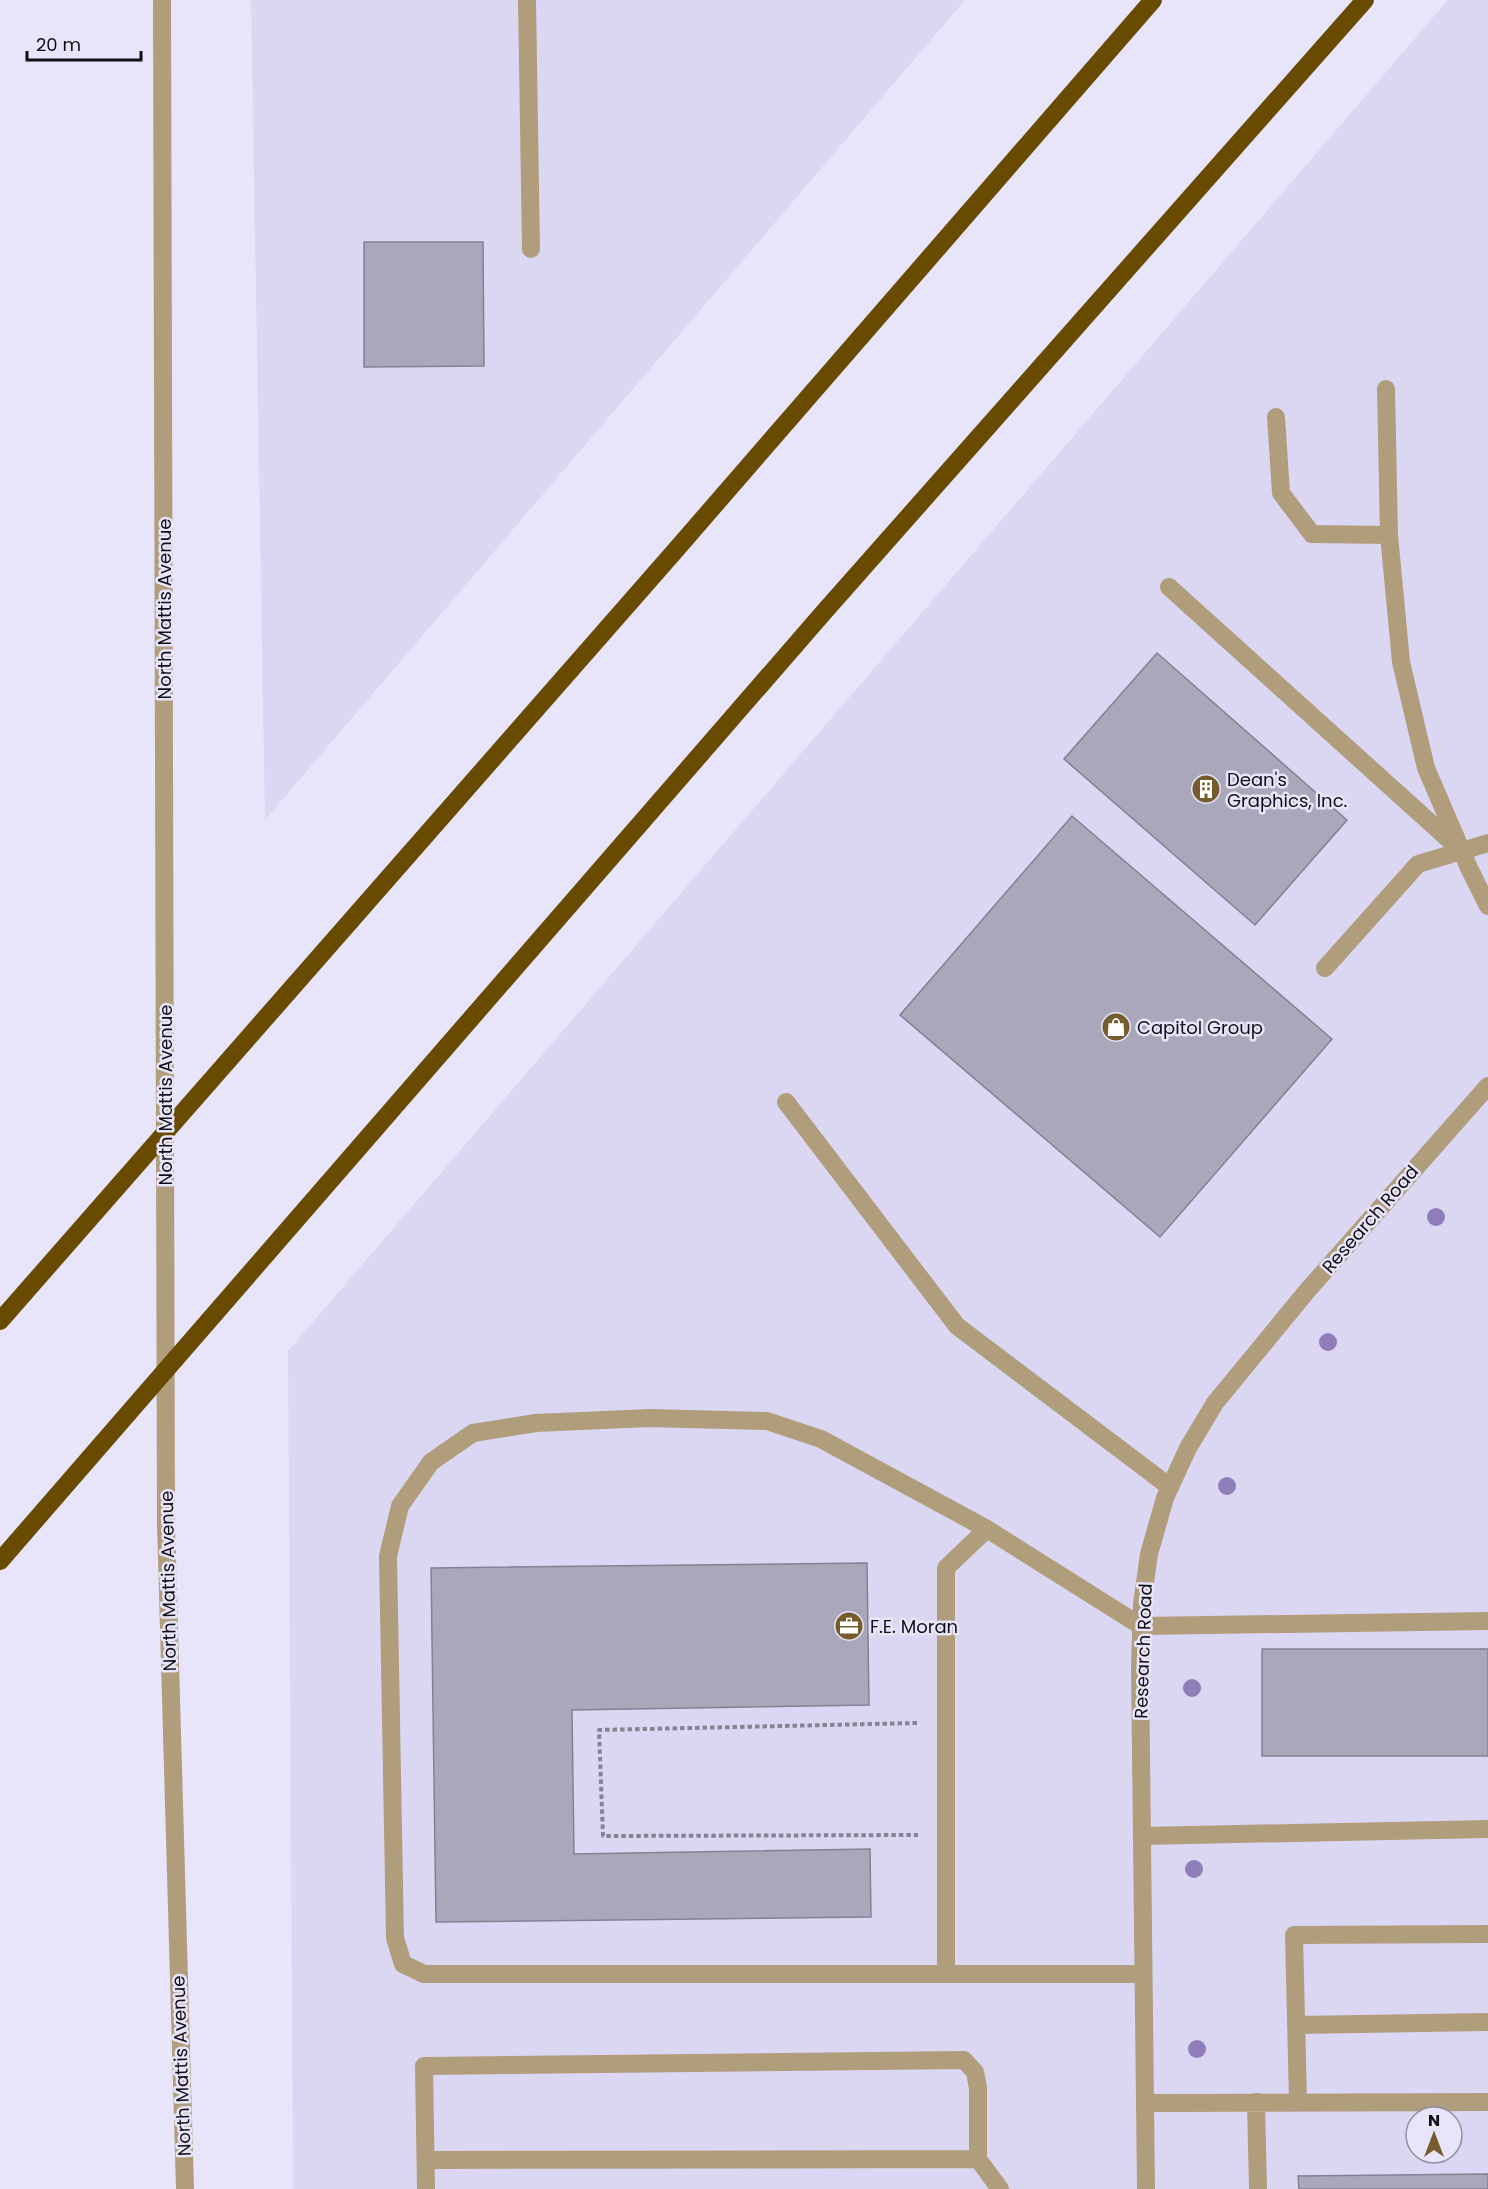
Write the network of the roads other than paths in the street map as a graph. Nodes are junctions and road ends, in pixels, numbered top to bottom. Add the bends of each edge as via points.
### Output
1 (162, 0) edge
2 (527, 0) edge
3 (1153, 0) edge
4 (1365, 0) edge
5 (531, 249) dead end
6 (1386, 389) dead end
7 (1276, 417) dead end
8 (1389, 535) junction
9 (1169, 586) dead end
10 (1488, 843) edge
11 (1461, 850) junction
12 (1488, 906) edge
13 (1325, 969) dead end
14 (1488, 1086) edge
15 (786, 1102) dead end
16 (0, 1321) edge
17 (1170, 1487) junction
18 (987, 1529) junction
19 (0, 1561) edge
20 (1488, 1621) edge
21 (1141, 1626) junction
22 (1488, 1829) edge
23 (1142, 1836) junction
24 (1488, 1934) edge
25 (946, 1974) junction
26 (1143, 1974) junction
27 (1488, 2022) edge
28 (1296, 2025) junction
29 (1256, 2102) junction
30 (1298, 2102) junction
31 (1488, 2102) edge
32 (1145, 2103) junction
33 (978, 2159) junction
34 (426, 2160) junction
35 (185, 2189) edge
36 (426, 2189) edge
37 (1000, 2189) edge
38 (1146, 2189) edge
39 (1258, 2189) edge

1 - 35 street, North Mattis Avenue via 166,1523
2 - 5 street
3 - 16 highway
4 - 19 highway via 816,621
6 - 8 street
7 - 8 street via 1281,493 1312,534
8 - 11 street via 1401,662 1426,768
9 - 11 street
10 - 11 street
11 - 12 street
11 - 13 street via 1418,864
14 - 17 street, Research Road via 1307,1291 1215,1403
15 - 17 street via 957,1326
17 - 21 street, Research Road via 1149,1554
18 - 21 street
18 - 25 street via 946,1568
18 - 25 street via 821,1439 766,1420 649,1418 536,1423 473,1432 431,1462 400,1506 388,1556 395,1938 403,1964 424,1974
20 - 21 street
21 - 23 street, Research Road
22 - 23 street
23 - 26 street, Research Road
24 - 28 street via 1294,1935
25 - 26 street
26 - 32 street, Research Road
27 - 28 street
28 - 30 street
29 - 30 street
29 - 32 street
29 - 39 street
30 - 31 street
32 - 38 street, Research Road
33 - 34 street
33 - 34 street via 975,2072 964,2060 952,2060 424,2066
33 - 37 street
34 - 36 street

